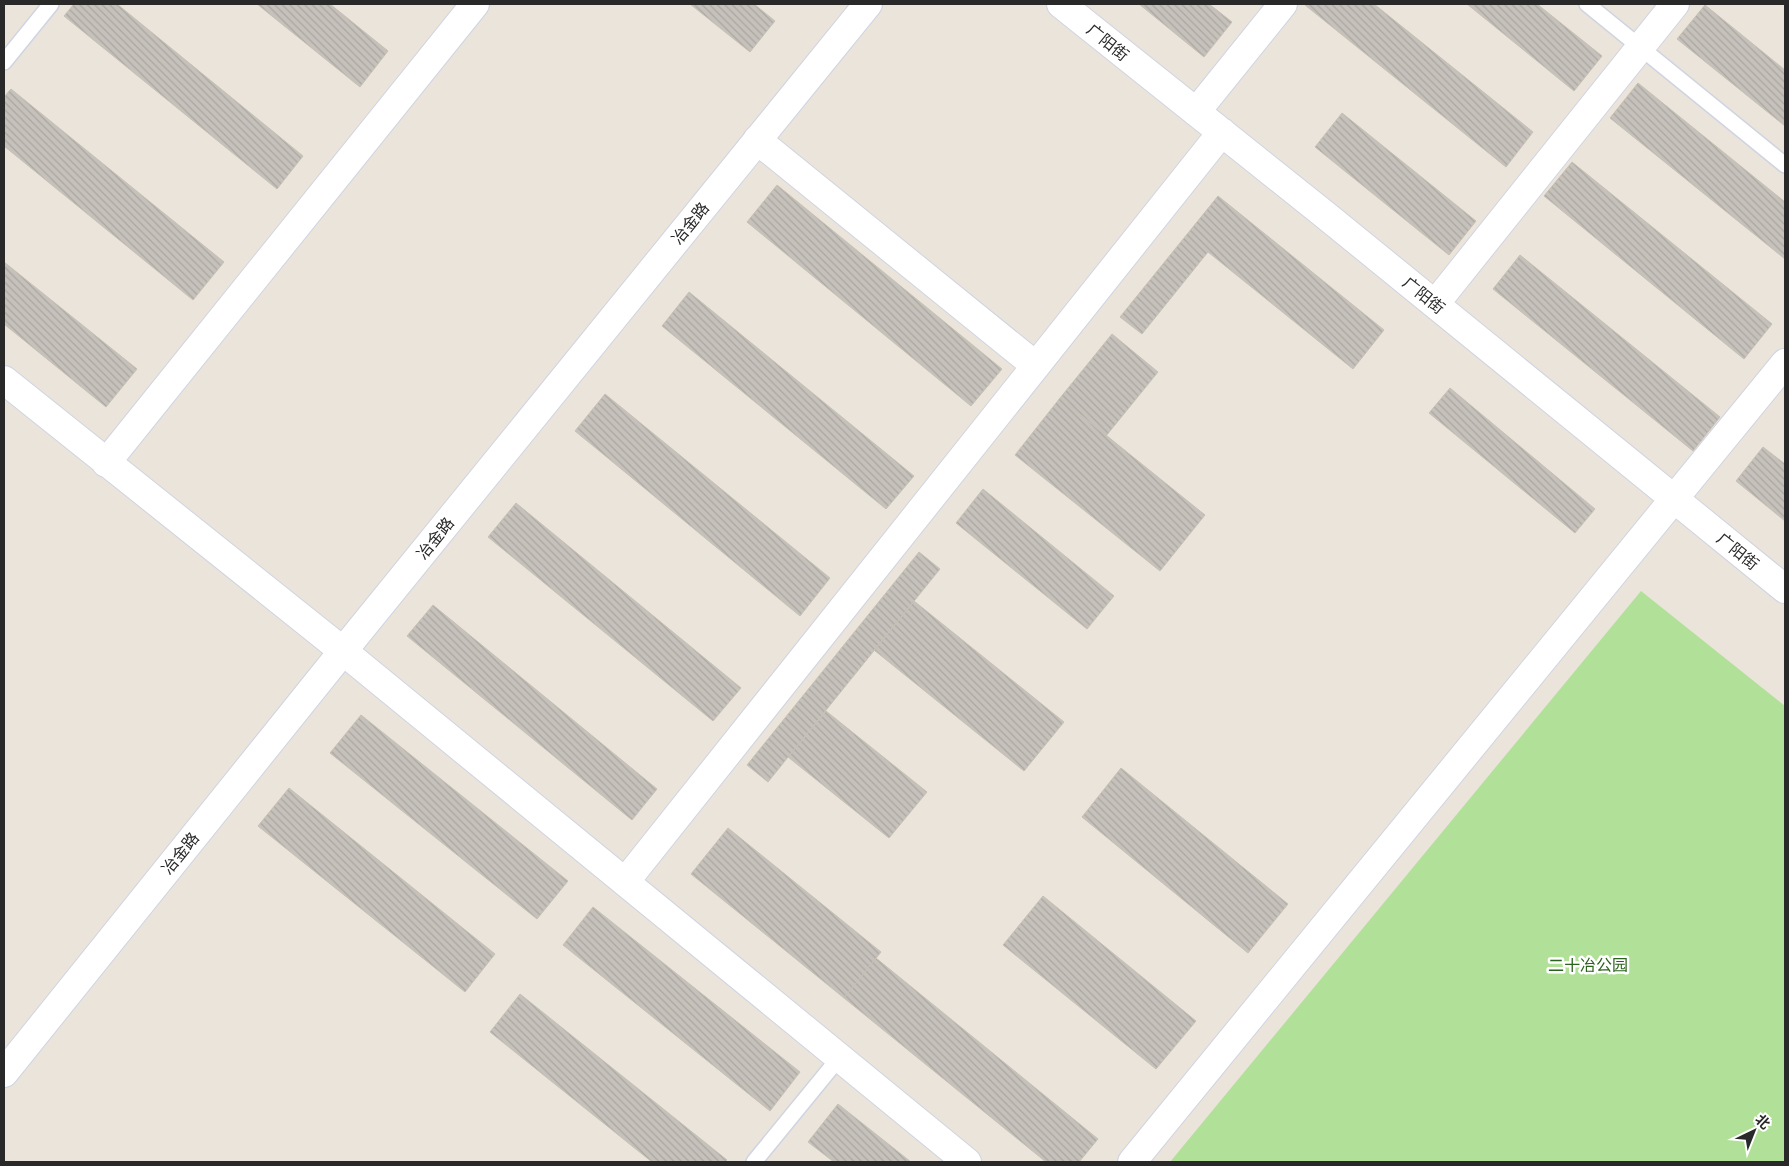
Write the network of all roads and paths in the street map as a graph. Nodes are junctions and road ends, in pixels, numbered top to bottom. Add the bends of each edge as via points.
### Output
1 (51, 4) edge
2 (475, 4) edge
3 (868, 4) edge
4 (1061, 4) edge
5 (1283, 4) edge
6 (1587, 4) edge
7 (1675, 4) edge
8 (1640, 47) junction
9 (4, 62) edge
10 (1196, 112) junction
11 (1222, 132) junction
12 (757, 140) junction
13 (1785, 165) edge
14 (1435, 304) junction
15 (1785, 363) edge
16 (1036, 366) junction
17 (4, 380) edge
18 (106, 463) junction
19 (1674, 499) junction
20 (1785, 589) edge
21 (343, 651) junction
22 (625, 882) junction
23 (839, 1058) junction
24 (4, 1073) edge
25 (754, 1162) edge
26 (967, 1162) edge
27 (1132, 1162) edge

1 - 9 lane
2 - 18 street
3 - 12 street, 冶金路
4 - 10 street, 广阳街
5 - 10 street
6 - 8 lane
7 - 8 street
8 - 13 lane
8 - 14 street
10 - 11 street, 广阳街
11 - 14 street, 广阳街
11 - 16 street
12 - 16 street
12 - 21 street, 冶金路
14 - 19 street, 广阳街
15 - 19 street
16 - 22 street
17 - 18 street
18 - 21 street
19 - 20 street, 广阳街
19 - 27 street
21 - 22 street
21 - 24 street, 冶金路
22 - 23 street
23 - 25 lane
23 - 26 street

